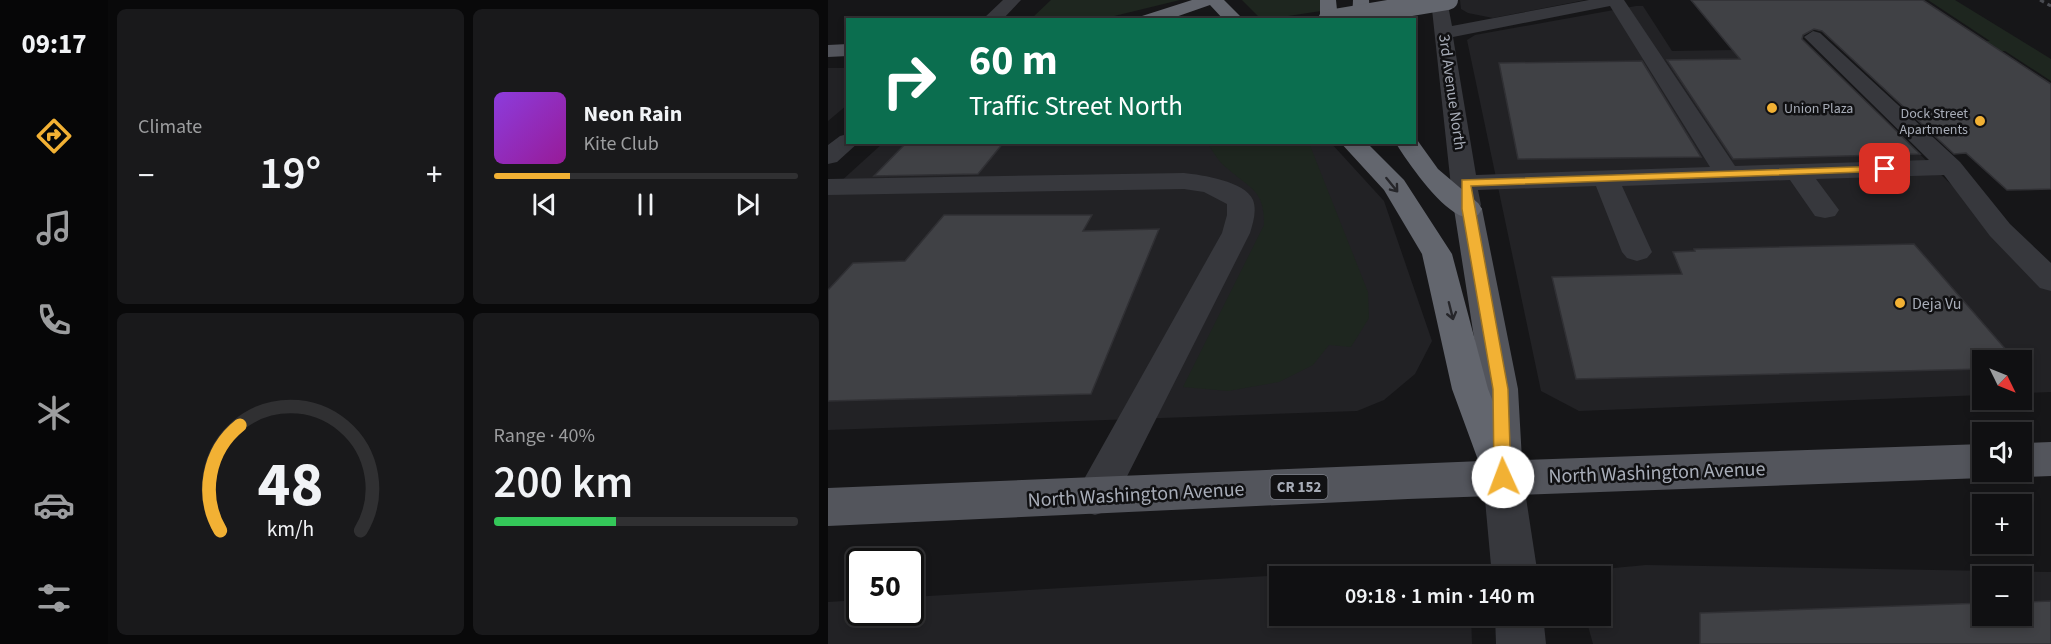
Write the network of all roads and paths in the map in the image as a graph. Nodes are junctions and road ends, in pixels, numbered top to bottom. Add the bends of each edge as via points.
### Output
1 (1013, 0) edge
2 (1211, 0) edge
3 (1328, 0) edge
4 (1361, 0) edge
5 (1440, 0) edge
6 (1448, 0) edge
7 (1615, 0) edge
8 (993, 18) edge
9 (1154, 18) edge
10 (1233, 18) edge
11 (1329, 18) edge
12 (1341, 18) edge
13 (1361, 18) edge
14 (1444, 33) junction
15 (1813, 37) dead end
16 (846, 50) edge
17 (828, 51) edge
18 (846, 143) edge
19 (1354, 144) edge
20 (1408, 144) edge
21 (828, 157) edge
22 (1951, 167) junction
23 (1797, 172) junction
24 (1727, 174) junction
25 (1606, 178) junction
26 (828, 187) edge
27 (1467, 196) junction
28 (1825, 210) dead end
29 (1636, 252) dead end
30 (2051, 281) edge
31 (2051, 459) edge
32 (2032, 460) edge
33 (1972, 461) edge
34 (1503, 477) junction
35 (1095, 497) junction
36 (828, 507) edge
37 (1514, 566) edge
38 (1520, 626) edge
39 (1521, 644) edge

1 - 8 street
2 - 9 highway
2 - 10 highway
3 - 11 highway
4 - 13 highway
5 - 14 street, 3rd Avenue North
6 - 12 highway, bridge
7 - 14 street
7 - 24 street
14 - 27 street, 3rd Avenue North
15 - 22 street
16 - 17 main road
18 - 21 street
19 -> 34 highway via 1395,186 1437,254 1470,389
20 - 27 highway via 1429,174
22 - 23 street
22 - 30 street via 2000,230
23 - 24 street
23 - 28 street
24 - 25 street
25 - 27 street
25 - 29 street
26 - 35 street via 1184,181 1227,190 1240,201 1236,233
27 - 34 main road, 3rd Avenue North via 1500,389
31 - 32 main road
33 - 34 main road, North Washington Avenue / CR 152
34 - 35 main road, North Washington Avenue / CR 152
34 - 37 street, 3rd Avenue North
35 - 36 main road, North Washington Avenue / CR 152
38 - 39 street

